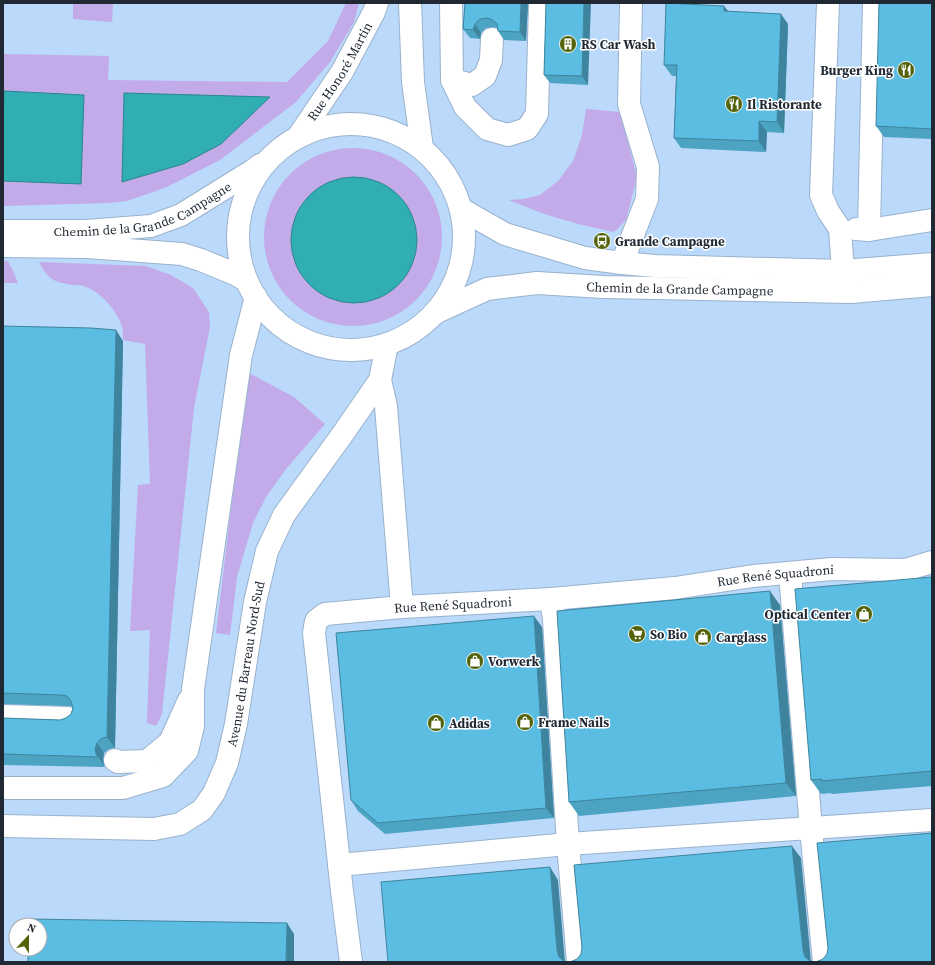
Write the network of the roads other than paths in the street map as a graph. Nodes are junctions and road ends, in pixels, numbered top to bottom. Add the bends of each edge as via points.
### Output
1 (377, 3) edge
2 (410, 3) edge
3 (451, 3) edge
4 (631, 3) edge
5 (828, 3) edge
6 (874, 3) edge
7 (540, 4) edge
8 (492, 39) edge
9 (452, 80) junction
10 (298, 137) junction
11 (422, 148) junction
12 (271, 156) junction
13 (461, 209) junction
14 (932, 220) edge
15 (840, 228) junction
16 (870, 230) junction
17 (3, 231) edge
18 (3, 246) edge
19 (622, 263) junction
20 (932, 264) edge
21 (843, 271) junction
22 (932, 285) edge
23 (251, 289) junction
24 (434, 315) junction
25 (387, 344) junction
26 (380, 380) junction
27 (932, 562) edge
28 (790, 574) junction
29 (551, 600) junction
30 (402, 607) junction
31 (193, 689) junction
32 (3, 716) edge
33 (68, 718) edge
34 (115, 760) dead end
35 (3, 788) edge
36 (932, 820) edge
37 (3, 826) edge
38 (811, 829) junction
39 (568, 844) junction
40 (339, 865) junction
41 (351, 962) edge
42 (578, 962) edge
43 (824, 962) edge

1 - 10 street, Rue Honoré Martin via 342,72
2 - 11 street via 413,82
3 - 9 street
4 - 19 street via 629,104 648,167 648,175 647,199
5 - 15 street via 821,195
6 - 16 street
7 - 9 street via 537,114 527,128 508,135 487,128 465,107
8 - 9 street via 491,60 485,76 472,85
10 - 11 street via 329,126 362,124 394,132
10 - 12 street, Chemin de la Grande Campagne
11 - 13 street via 447,175
12 - 17 street, Chemin de la Grande Campagne via 252,171 181,215 150,226 86,231
12 - 23 street via 251,184 240,215 238,249
13 - 19 street, Chemin de la Grande Campagne via 505,234 585,258
13 - 24 street via 464,247 455,283
14 - 16 street
15 - 16 street
15 - 21 street
18 - 23 street, Chemin de la Grande Campagne via 87,247 182,254 235,274
19 - 21 street, Chemin de la Grande Campagne
20 - 21 street, Chemin de la Grande Campagne
22 - 24 street, Chemin de la Grande Campagne via 851,292 603,287 537,283 487,290
23 - 25 street via 275,320 299,337 328,347 358,350
23 - 31 street
24 - 25 street via 412,332
25 - 26 street, Avenue du Barreau Nord-Sud
26 - 30 street via 386,406
26 - 37 street, Avenue du Barreau Nord-Sud via 284,514 267,551 255,602 236,724 226,763 214,793 202,810 180,824 154,828
27 - 28 street, Rue René Squadroni via 905,570 832,569
28 - 29 street, Rue René Squadroni via 753,576 675,588
28 - 38 street
29 - 30 street, Rue René Squadroni
29 - 39 street
30 - 40 street, Rue René Squadroni via 325,614 316,621 314,633
31 - 34 street via 170,742 147,762
31 - 35 street via 193,726 187,751 164,776 123,788
32 - 33 street
36 - 38 street
38 - 39 street
38 - 43 street
39 - 40 street
39 - 42 street
40 - 41 street, Rue René Squadroni

